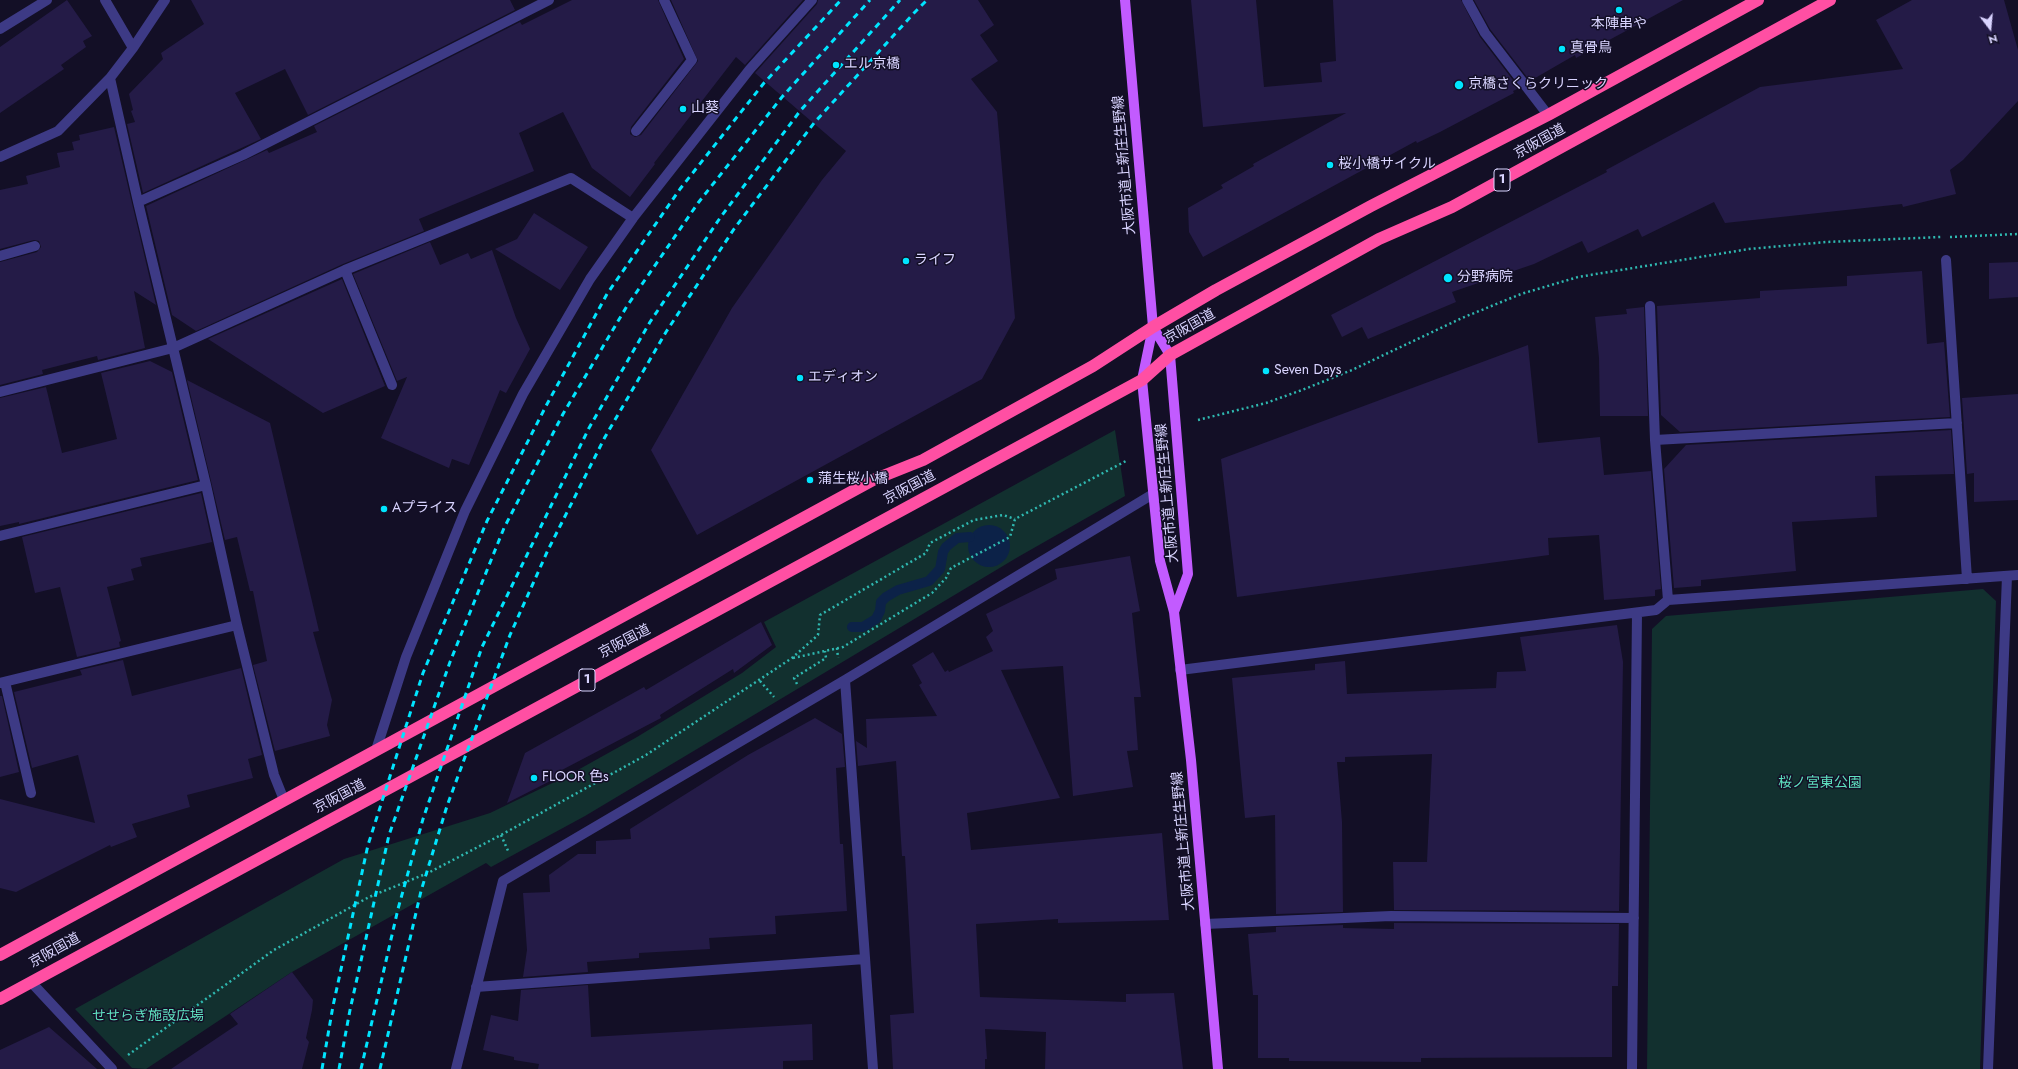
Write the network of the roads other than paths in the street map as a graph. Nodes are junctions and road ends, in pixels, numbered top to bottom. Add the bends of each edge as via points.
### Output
1 (47, 0) edge
2 (105, 0) edge
3 (165, 0) edge
4 (549, 0) edge
5 (664, 0) edge
6 (812, 0) edge
7 (1125, 0) edge
8 (1467, 0) edge
9 (1758, 0) edge
10 (1830, 0) edge
11 (0, 29) edge
12 (133, 48) junction
13 (110, 78) junction
14 (1548, 115) junction
15 (636, 131) dead end
16 (0, 157) edge
17 (138, 202) junction
18 (633, 218) junction
19 (35, 246) dead end
20 (0, 256) edge
21 (1946, 260) dead end
22 (345, 270) junction
23 (1650, 306) dead end
24 (1153, 327) junction
25 (173, 348) junction
26 (1170, 354) junction
27 (1142, 380) junction
28 (392, 386) dead end
29 (0, 392) edge
30 (1957, 423) junction
31 (1655, 440) junction
32 (206, 485) junction
33 (1153, 494) junction
34 (0, 536) edge
35 (2018, 575) edge
36 (2007, 576) junction
37 (1967, 579) junction
38 (1668, 600) junction
39 (1174, 612) junction
40 (1637, 613) junction
41 (237, 625) junction
42 (1180, 670) junction
43 (845, 680) junction
44 (2, 683) edge
45 (376, 750) junction
46 (31, 793) dead end
47 (284, 800) junction
48 (1634, 918) junction
49 (1205, 924) junction
50 (0, 955) edge
51 (865, 959) junction
52 (31, 982) junction
53 (476, 987) junction
54 (0, 999) edge
55 (112, 1069) edge
56 (456, 1069) edge
57 (873, 1069) edge
58 (1218, 1069) edge
59 (1632, 1069) edge
60 (1988, 1069) edge

1 - 11 street
2 - 12 street
3 - 12 street
4 - 17 street via 243,155
5 - 15 street via 692,60
6 - 18 street via 750,69
7 - 24 main road, 大阪市道上新庄生野線
8 - 14 street via 1485,33
9 - 14 highway, 京阪国道
10 - 26 highway, 京阪国道 / 1 via 1452,207 1379,239
12 - 13 street
13 - 16 street via 58,131
13 - 17 street
14 - 24 highway, 京阪国道 via 1371,206
17 - 25 street
18 - 22 street via 571,178
18 - 45 street via 590,279 523,394 466,511 406,657
19 - 20 street
21 - 30 street
22 - 25 street
22 - 28 street
23 - 31 street
24 - 26 main road, 大阪市道上新庄生野線
24 - 27 main road, 大阪市道上新庄生野線
24 - 45 highway, 京阪国道 via 1094,366 923,460 873,480
25 - 29 street
25 - 32 street
26 - 27 highway, 京阪国道 / 1
26 - 39 main road, 大阪市道上新庄生野線 via 1188,574
27 - 33 main road, 大阪市道上新庄生野線
27 - 52 highway, 京阪国道 / 1
30 - 31 street
30 - 37 street
31 - 38 street
32 - 34 street
32 - 41 street
33 - 39 main road, 大阪市道上新庄生野線 via 1160,562
33 - 43 street
35 - 36 street
36 - 37 street
36 - 60 street
37 - 38 street
38 - 40 street via 1656,610
39 - 42 main road, 大阪市道上新庄生野線
40 - 42 street
40 - 48 street
41 - 44 street
41 - 47 street via 274,775
42 - 49 main road, 大阪市道上新庄生野線 via 1191,760
43 - 51 street
43 - 53 street via 502,881
44 - 46 street
45 - 47 highway, 京阪国道
47 - 50 highway, 京阪国道
48 - 49 street via 1391,916
48 - 59 street
49 - 58 main road, 大阪市道上新庄生野線
51 - 53 street
51 - 57 street
52 - 54 highway, 京阪国道 / 1
52 - 55 street
53 - 56 street

